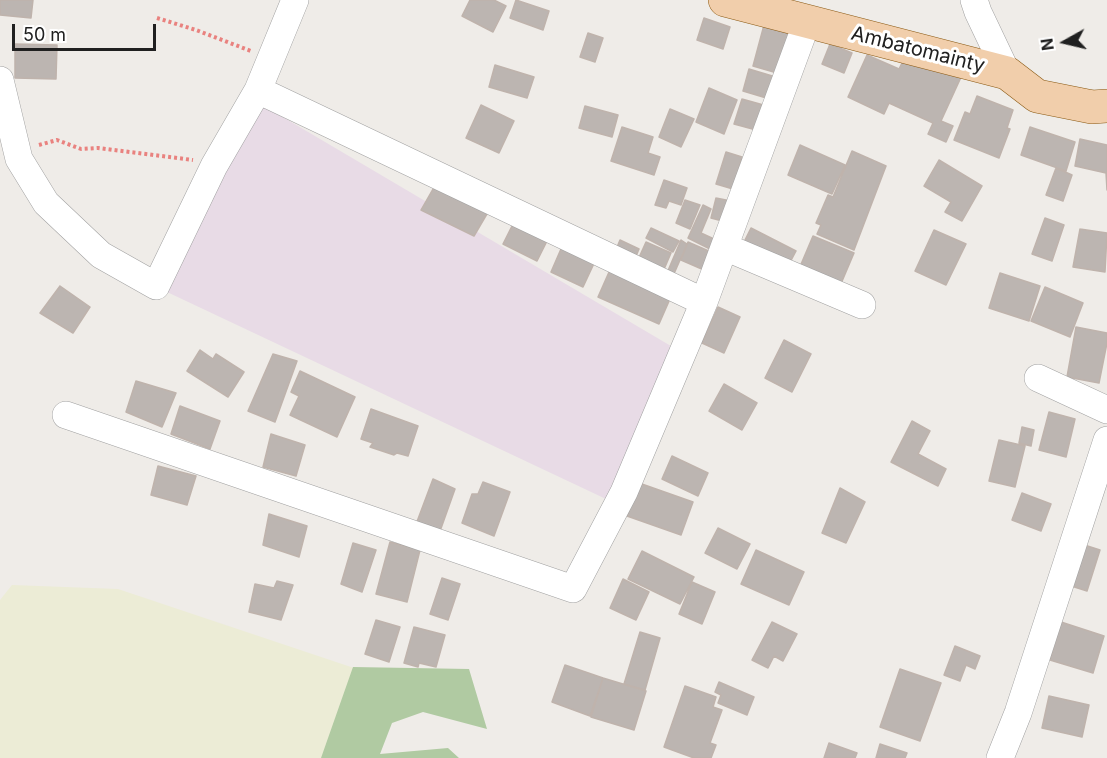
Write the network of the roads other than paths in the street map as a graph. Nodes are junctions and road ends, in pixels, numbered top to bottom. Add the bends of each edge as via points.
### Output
1 (295, 0) edge
2 (725, 0) edge
3 (974, 0) edge
4 (807, 22) junction
5 (1007, 73) junction
6 (0, 80) edge
7 (258, 90) junction
8 (1107, 106) edge
9 (725, 247) junction
10 (704, 302) junction
11 (862, 304) dead end
12 (1038, 378) dead end
13 (1107, 410) edge
14 (66, 415) dead end
15 (1107, 442) edge
16 (1000, 758) edge

1 - 7 street
2 - 4 main road, Ambatomainty
3 - 5 street
4 - 5 main road, Ambatomainty
4 - 9 street
5 - 8 main road, Ambatomainty via 1037,96 1092,107
6 - 7 street via 19,159 46,203 101,255 156,286 214,166
7 - 10 street
9 - 10 street
9 - 11 street
10 - 14 street via 624,492 573,589
12 - 13 street
15 - 16 street

